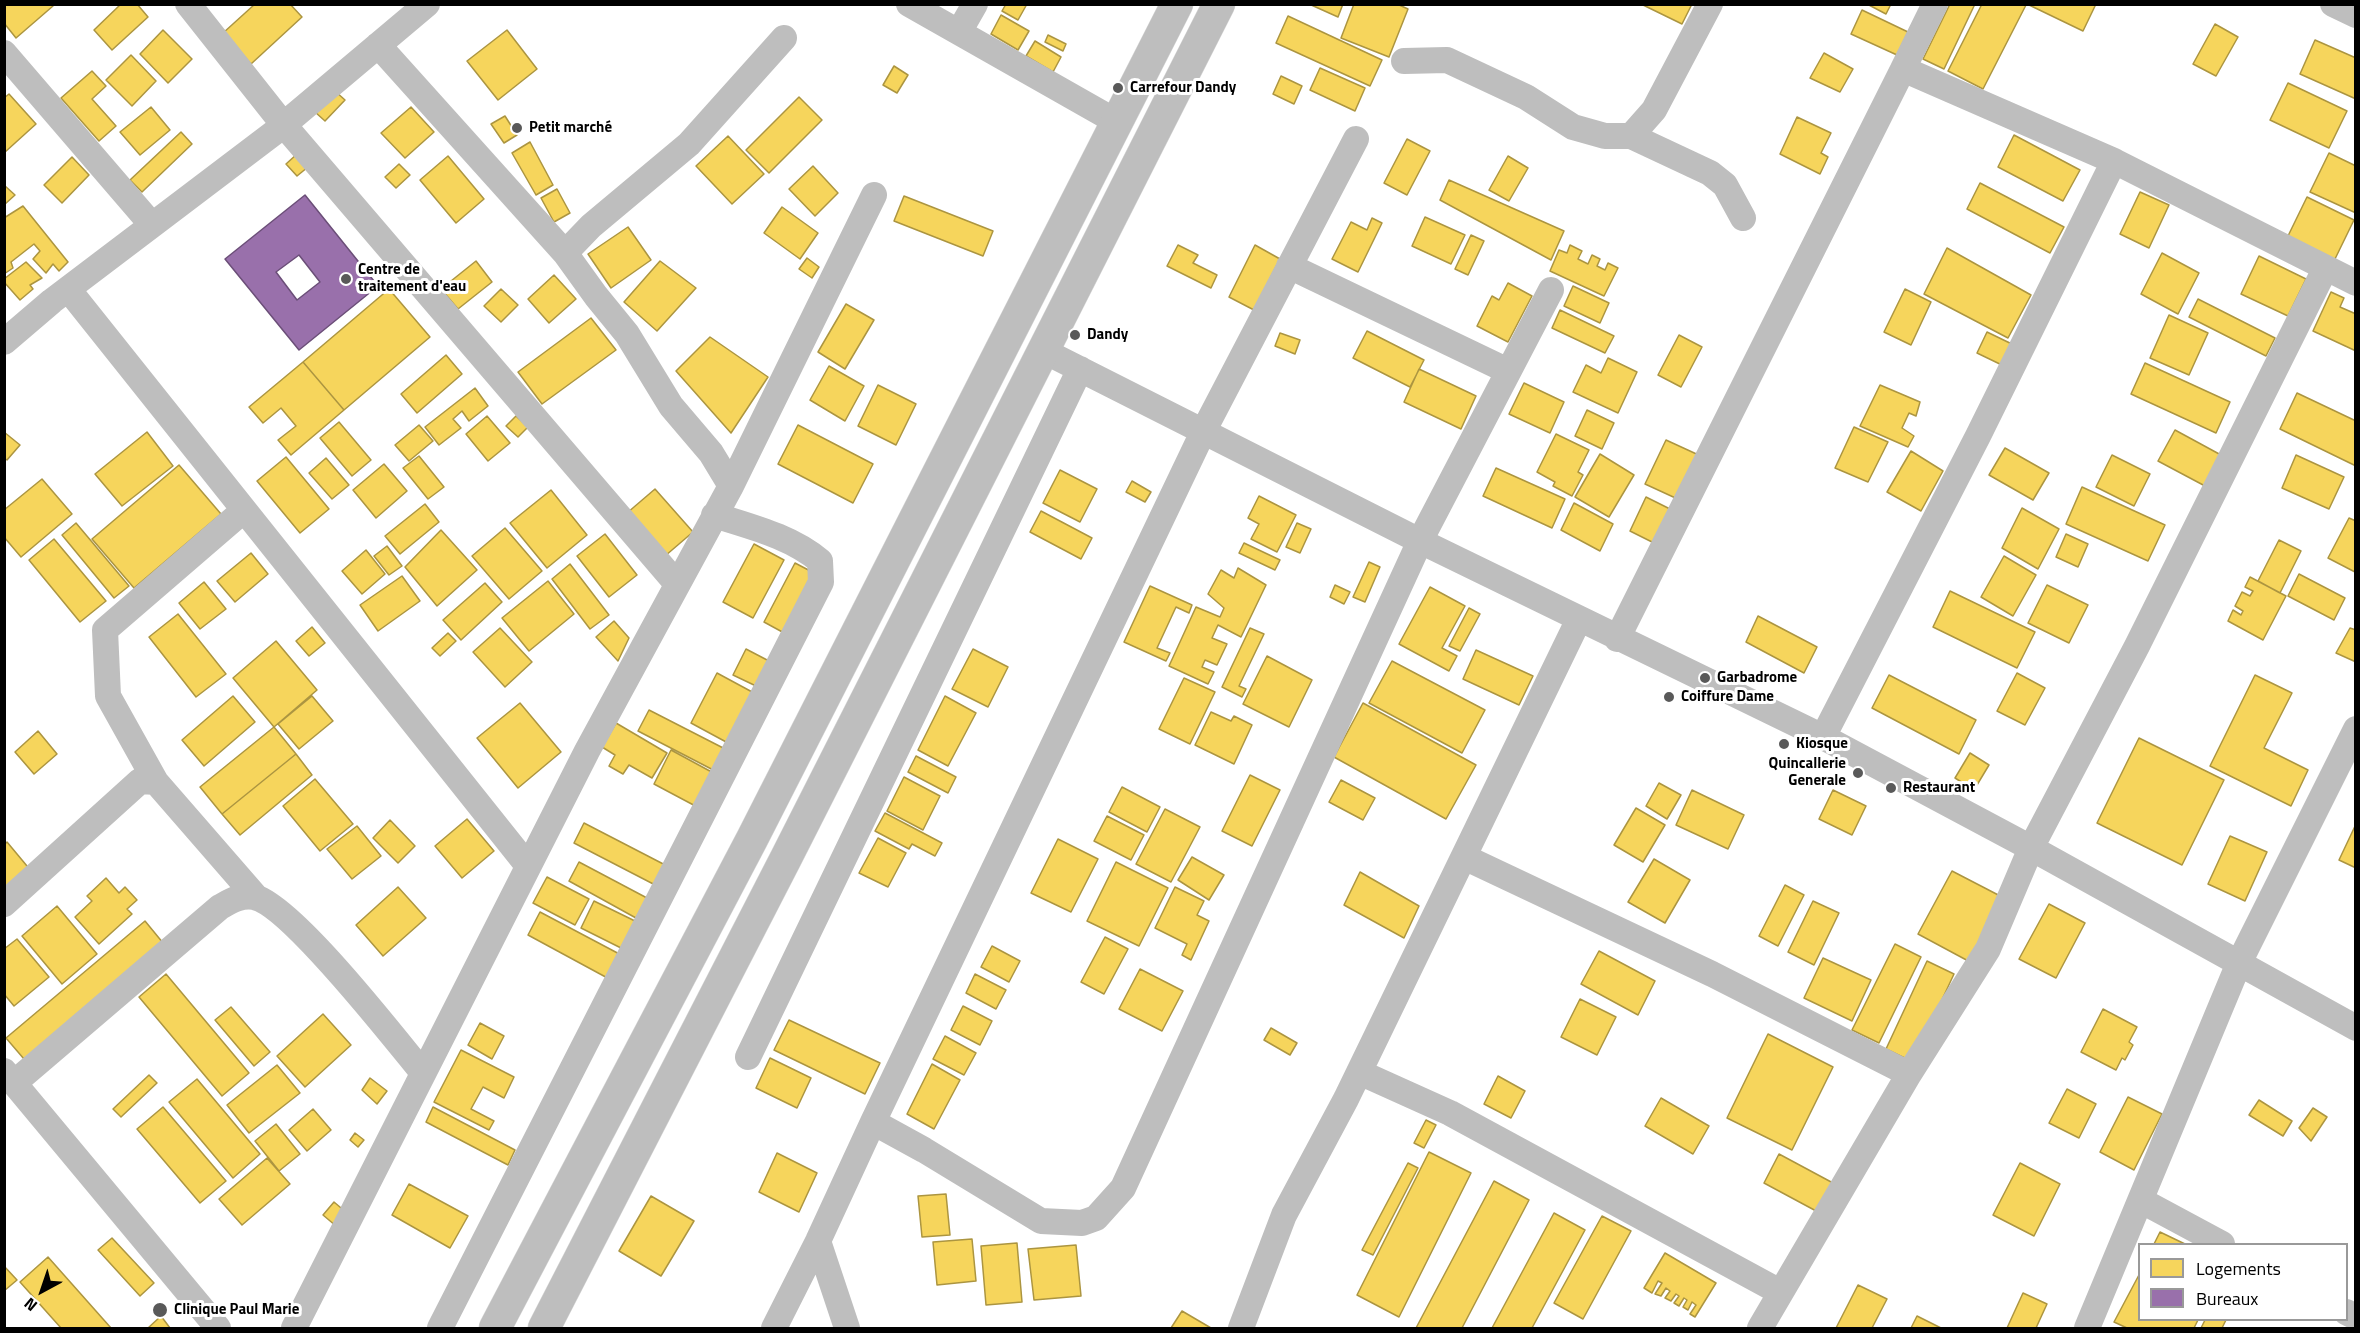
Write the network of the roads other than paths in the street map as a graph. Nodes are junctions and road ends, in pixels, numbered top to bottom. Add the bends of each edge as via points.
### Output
1 (188, 4) edge
2 (427, 4) edge
3 (909, 4) edge
4 (975, 4) edge
5 (1177, 4) edge
6 (1219, 4) edge
7 (1710, 4) edge
8 (1935, 4) edge
9 (2333, 4) edge
10 (2355, 15) edge
11 (959, 32) junction
12 (784, 38) dead end
13 (378, 45) junction
14 (6, 57) edge
15 (1404, 61) dead end
16 (1903, 69) junction
17 (1117, 122) junction
18 (283, 124) junction
19 (1631, 136) junction
20 (1356, 139) dead end
21 (2114, 161) junction
22 (874, 195) dead end
23 (1743, 218) dead end
24 (152, 225) junction
25 (565, 253) junction
26 (1289, 266) junction
27 (2325, 269) junction
28 (2355, 283) edge
29 (68, 289) junction
30 (1551, 290) dead end
31 (4, 342) edge
32 (1042, 350) junction
33 (1080, 369) junction
34 (1508, 370) junction
35 (1203, 432) junction
36 (731, 486) junction
37 (243, 511) junction
38 (714, 515) junction
39 (1420, 541) junction
40 (677, 584) junction
41 (1579, 620) junction
42 (1617, 639) junction
43 (2355, 729) edge
44 (1823, 737) junction
45 (2350, 755) edge
46 (156, 782) junction
47 (2031, 848) junction
48 (1464, 856) junction
49 (528, 866) junction
50 (256, 897) junction
51 (4, 904) edge
52 (2239, 963) junction
53 (2355, 1028) edge
54 (748, 1057) dead end
55 (1359, 1072) junction
56 (423, 1073) junction
57 (1909, 1074) junction
58 (9, 1077) edge
59 (873, 1122) junction
60 (2142, 1201) junction
61 (818, 1241) junction
62 (2218, 1243) edge
63 (1780, 1292) junction
64 (218, 1329) edge
65 (294, 1329) edge
66 (440, 1329) edge
67 (495, 1329) edge
68 (544, 1329) edge
69 (774, 1329) edge
70 (847, 1329) edge
71 (1241, 1329) edge
72 (1760, 1329) edge
73 (2087, 1329) edge

1 - 18 street
2 - 13 street
3 - 11 street
4 - 11 street
5 - 17 main road
6 - 32 main road
7 - 19 street via 1654,110
8 - 16 street
9 - 10 street
11 - 17 street
12 - 25 street via 689,144 591,226
13 - 18 street
13 - 25 street
14 - 24 street
15 - 19 street via 1447,60 1526,98 1573,127 1605,136
16 - 21 street
16 - 42 street
17 - 67 main road via 752,839
18 - 24 street
18 - 40 street
19 - 23 street via 1710,173 1725,185
20 - 26 street
21 - 27 street
21 - 44 street
22 - 36 street
24 - 29 street
25 - 36 street via 627,334 671,406 711,453
26 - 34 street
26 - 35 street
27 - 28 street
27 - 47 street via 2137,646
29 - 31 street
29 - 37 street
30 - 34 street
32 - 33 street
32 - 68 main road
33 - 35 street
33 - 54 street
34 - 39 street
35 - 39 street
35 - 59 street
36 - 38 street
37 - 46 street via 105,630 108,696
37 - 49 street
38 - 40 street
38 - 66 street via 806,549 820,561 822,582
39 - 41 street
39 - 59 street via 1123,1188 1096,1218 1082,1223 1041,1221
40 - 49 street
41 - 42 street
41 - 48 street
42 - 44 street
43 - 45 street
44 - 47 street
45 - 52 street
46 - 50 street
46 - 51 street via 140,781
47 - 52 street
47 - 57 street via 1988,949
48 - 55 street
48 - 57 street via 1712,974
49 - 56 street
50 - 56 street via 281,914 322,953
50 - 58 street via 237,897 220,907
52 - 53 street
52 - 60 street
55 - 63 street via 1450,1113
55 - 71 street via 1284,1215
56 - 65 street
57 - 63 street
58 - 64 street
59 - 61 street
60 - 62 street
60 - 73 street
61 - 69 street
61 - 70 street
63 - 72 street

